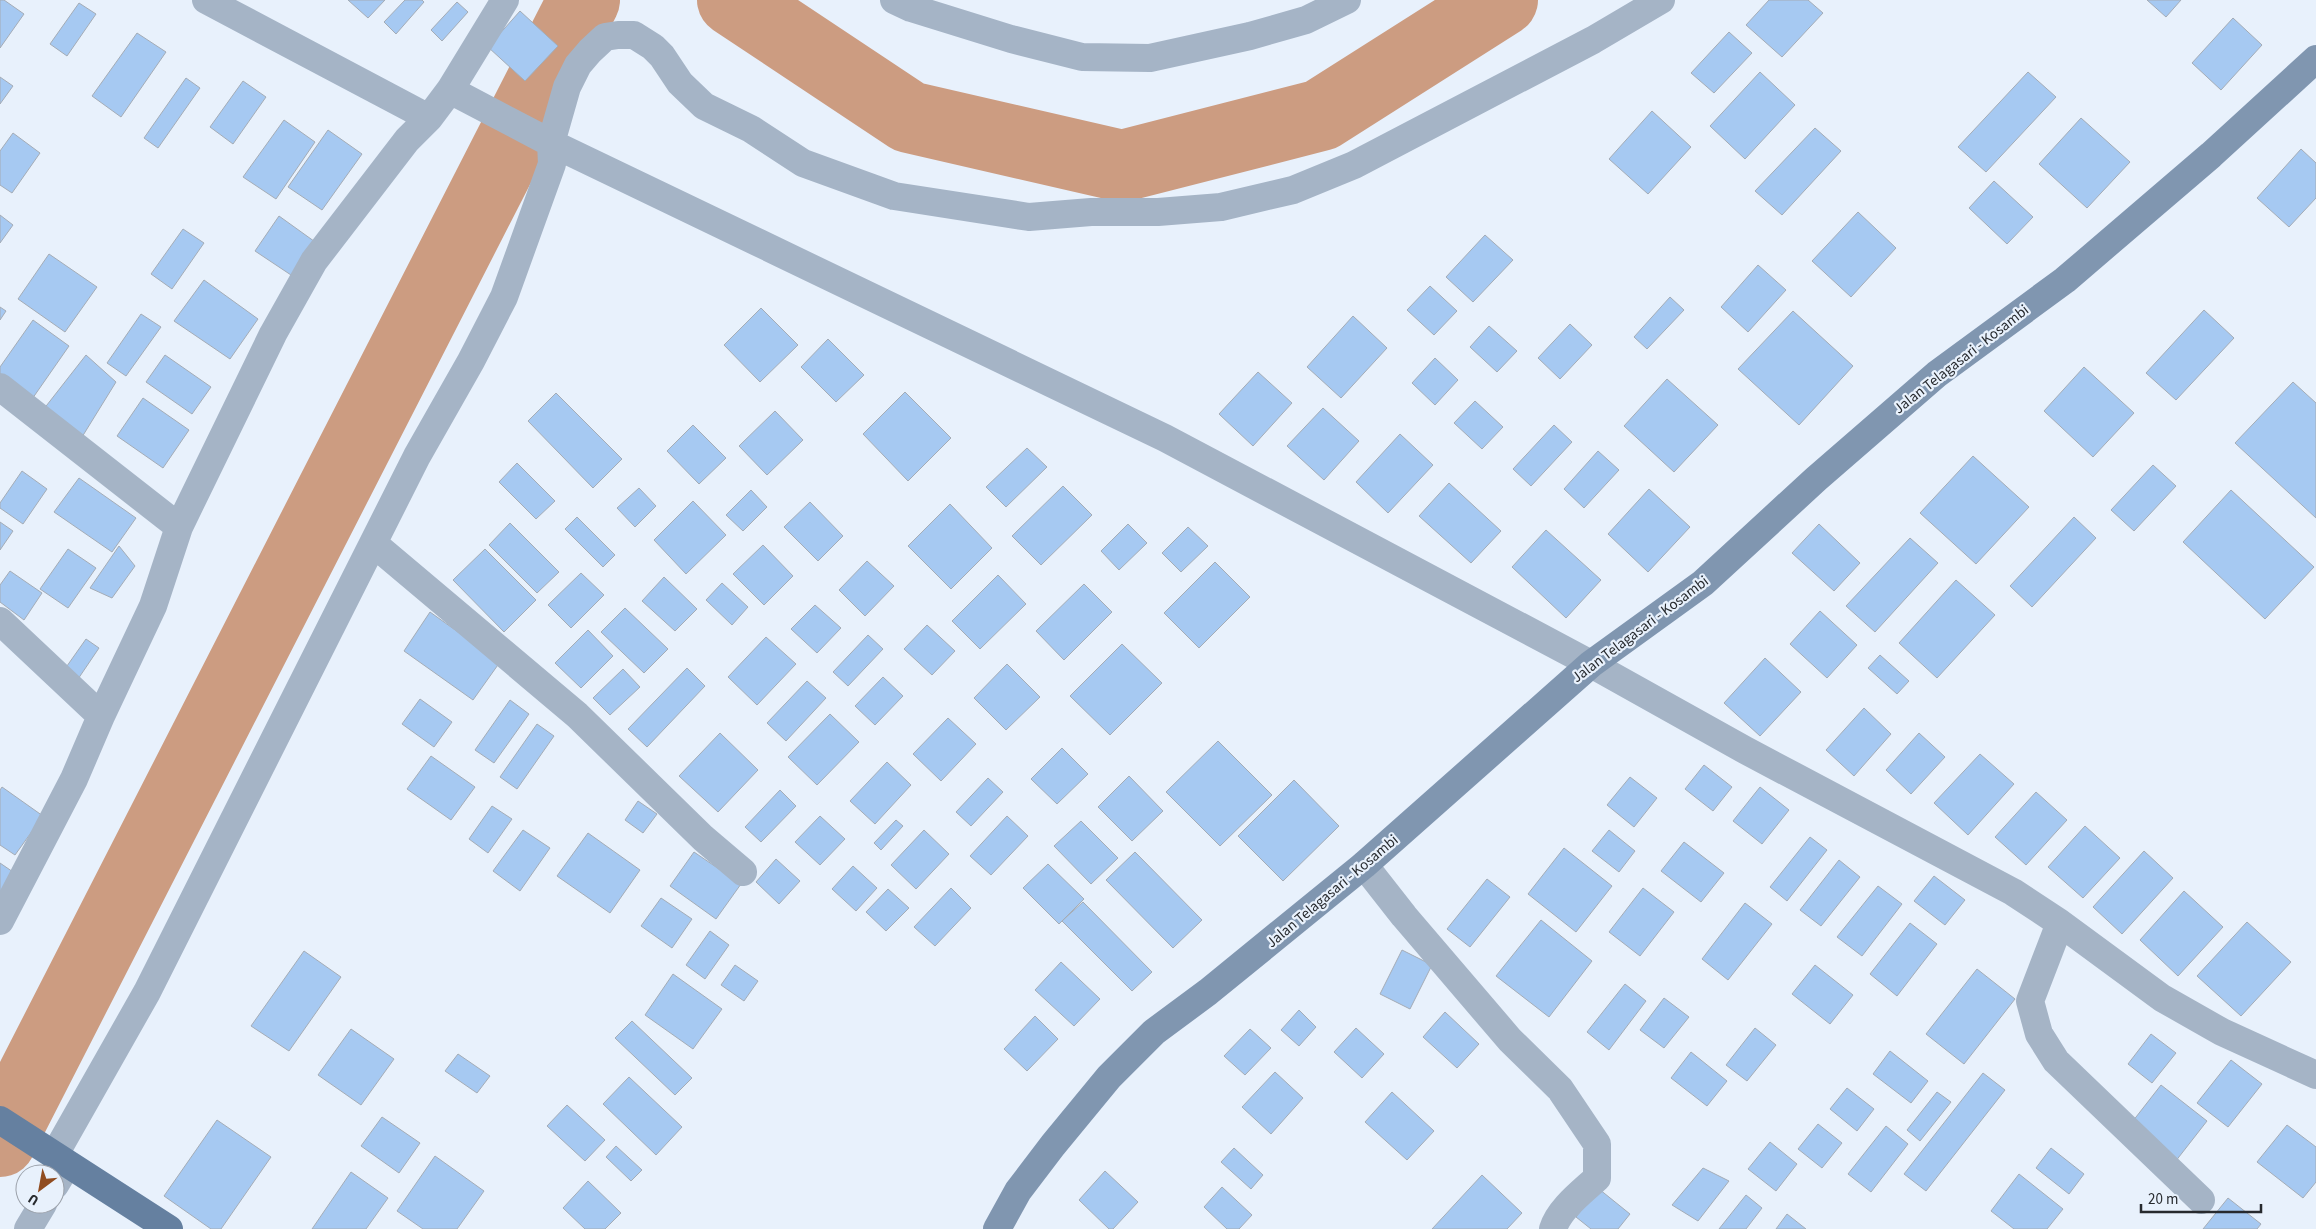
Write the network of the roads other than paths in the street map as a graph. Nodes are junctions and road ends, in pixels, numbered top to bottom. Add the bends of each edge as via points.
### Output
1 (206, 0) edge
2 (506, 0) edge
3 (894, 0) edge
4 (1347, 0) edge
5 (1661, 0) edge
6 (2316, 59) edge
7 (450, 90) junction
8 (429, 118) junction
9 (543, 139) junction
10 (0, 387) edge
11 (179, 527) junction
12 (374, 544) junction
13 (0, 621) edge
14 (1591, 664) junction
15 (101, 716) junction
16 (1364, 865) junction
17 (743, 872) dead end
18 (0, 921) edge
19 (2060, 923) junction
20 (2316, 1075) edge
21 (0, 1120) edge
22 (55, 1163) edge
23 (2201, 1200) dead end
24 (37, 1214) edge
25 (28, 1229) edge
26 (169, 1229) edge
27 (997, 1229) edge
28 (1553, 1229) edge

1 - 8 street
2 - 7 street
3 - 4 street via 910,8 1011,39 1082,57 1150,58 1306,20
5 - 9 street via 1594,40 1354,165 1293,190 1221,207 1030,217 894,196 803,163 751,129 704,106 680,83 658,52 634,36 605,38 590,51 578,65
6 - 14 main road, Jalan Telagasari - Kosambi via 2211,155 2065,280 1937,374 1703,583
7 - 8 street
7 - 9 street
8 - 11 street via 407,140 314,261 273,334
9 - 12 street via 552,164 504,297 417,456
9 - 14 street via 1165,438
10 - 11 street
11 - 15 street via 153,606
12 - 17 street via 577,715 703,838
12 - 22 street via 147,992
13 - 15 street
14 - 16 main road, Jalan Telagasari - Kosambi
14 - 19 street via 2013,892
15 - 18 street via 74,779
16 - 27 main road, Jalan Telagasari - Kosambi via 1154,1032 1110,1077 1053,1145 1018,1191
16 - 28 street via 1510,1040 1560,1089 1597,1144 1596,1178 1565,1210
19 - 20 street via 2162,998 2247,1044
19 - 23 street via 2030,1001 2039,1034 2056,1061
21 - 22 main road
22 - 26 main road
24 - 25 street

